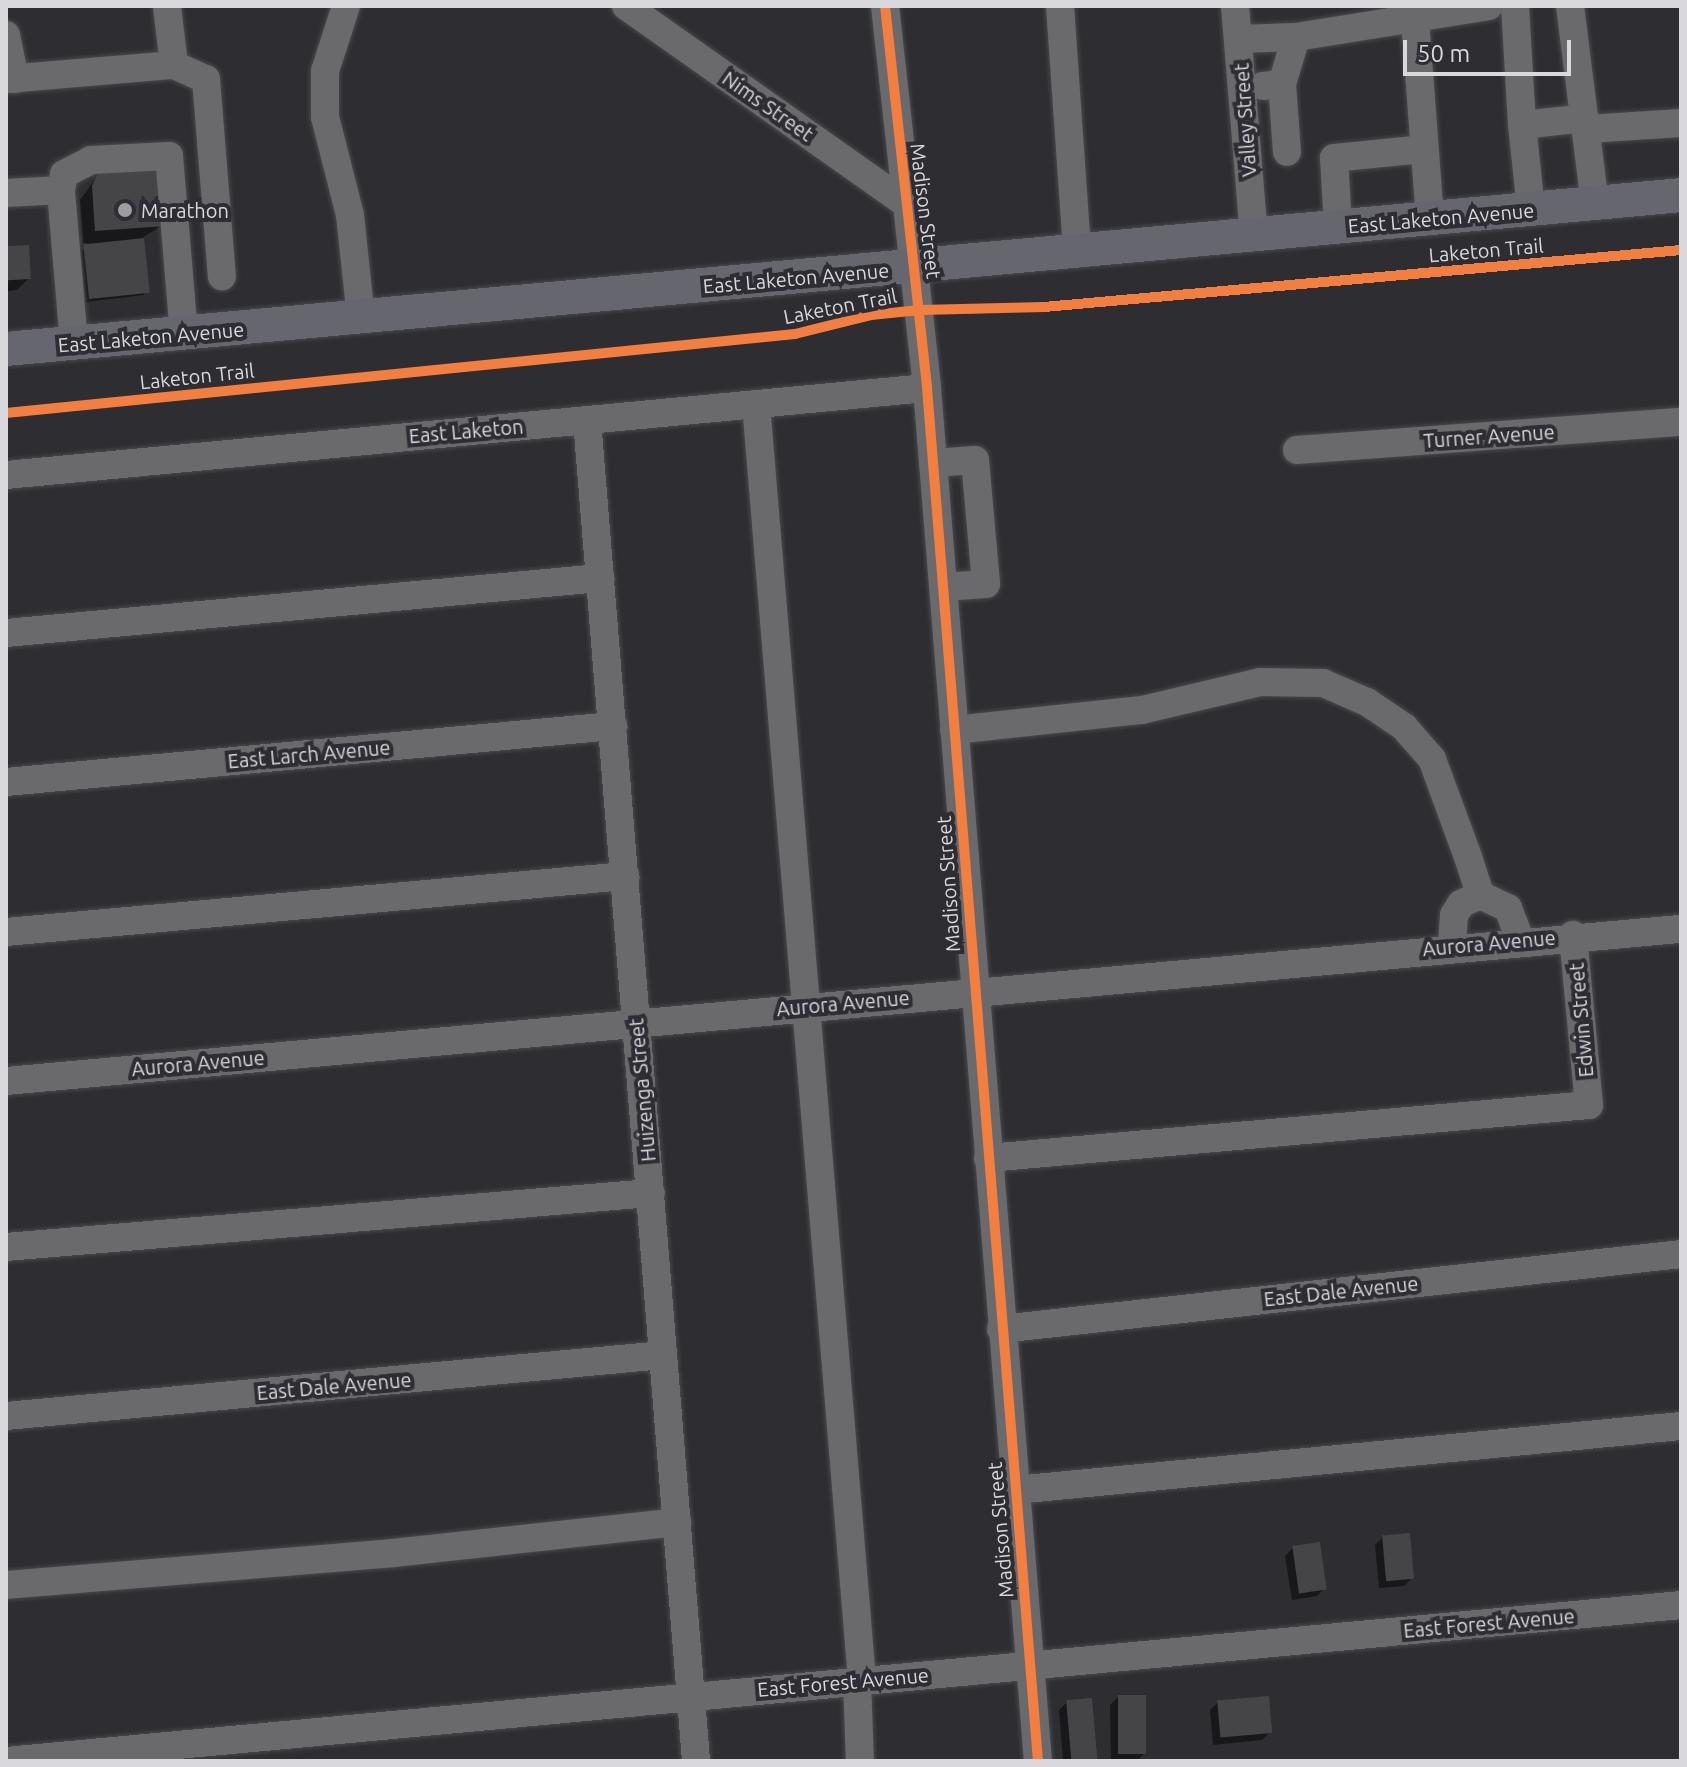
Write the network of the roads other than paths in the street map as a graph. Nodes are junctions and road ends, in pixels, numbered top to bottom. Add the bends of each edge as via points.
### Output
1 (167, 6) edge
2 (346, 6) edge
3 (626, 6) edge
4 (885, 6) edge
5 (1060, 6) edge
6 (1235, 6) edge
7 (1489, 6) edge
8 (1515, 6) edge
9 (1570, 6) edge
10 (1415, 11) edge
11 (6, 35) edge
12 (1296, 37) junction
13 (1238, 39) junction
14 (174, 65) junction
15 (10, 79) edge
16 (1282, 84) junction
17 (1243, 88) junction
18 (1681, 123) edge
19 (1586, 124) junction
20 (1522, 125) junction
21 (1424, 149) junction
22 (1287, 152) junction
23 (1248, 157) junction
24 (1334, 158) junction
25 (61, 190) junction
26 (6, 193) edge
27 (1681, 195) edge
28 (1595, 204) junction
29 (911, 207) junction
30 (1531, 209) junction
31 (1430, 219) junction
32 (1338, 227) junction
33 (1254, 235) junction
34 (1077, 250) junction
35 (916, 267) junction
36 (222, 276) dead end
37 (361, 318) junction
38 (184, 334) junction
39 (74, 343) junction
40 (6, 349) edge
41 (927, 388) junction
42 (756, 404) junction
43 (587, 420) junction
44 (1681, 422) edge
45 (1297, 450) dead end
46 (933, 463) junction
47 (6, 475) edge
48 (600, 578) junction
49 (943, 587) junction
50 (6, 633) edge
51 (613, 726) junction
52 (954, 730) junction
53 (6, 782) edge
54 (625, 876) junction
55 (1480, 895) junction
56 (1681, 929) edge
57 (6, 932) edge
58 (1573, 935) junction
59 (1520, 940) junction
60 (1452, 946) junction
61 (974, 990) junction
62 (805, 1006) junction
63 (636, 1022) junction
64 (6, 1081) edge
65 (988, 1158) junction
66 (651, 1193) junction
67 (6, 1247) edge
68 (1681, 1254) edge
69 (1001, 1329) junction
70 (663, 1355) junction
71 (6, 1416) edge
72 (1681, 1426) edge
73 (1015, 1490) junction
74 (677, 1522) junction
75 (6, 1585) edge
76 (1681, 1605) edge
77 (1030, 1665) junction
78 (860, 1680) junction
79 (690, 1696) junction
80 (6, 1737) edge
81 (248, 1749) edge
82 (7, 1761) edge
83 (696, 1761) edge
84 (860, 1761) edge
85 (1038, 1761) edge

1 - 14 street
2 - 37 street via 325,71 325,117 350,215
3 - 29 street, Nims Street
4 - 29 street, Madison Street via 892,105
5 - 34 street
6 - 13 street, Valley Street
7 - 10 street
8 - 20 street
9 - 19 street
10 - 12 street
10 - 21 street
11 - 15 street
12 - 13 street
12 - 16 street
13 - 17 street, Valley Street
14 - 15 street
14 - 36 street via 206,79
16 - 17 street
16 - 22 street
17 - 23 street, Valley Street
18 - 19 street
19 - 20 street
19 - 28 street
20 - 30 street
21 - 24 street
21 - 31 street
22 - 23 street
22 - 24 street
23 - 33 street, Valley Street
24 - 32 street
25 - 26 street
25 - 38 street via 64,174 91,160 169,156
25 - 39 street
27 - 28 main road, East Laketon Avenue
28 - 30 main road, East Laketon Avenue
29 - 35 street, Madison Street
30 - 31 main road, East Laketon Avenue
31 - 32 main road, East Laketon Avenue
32 - 33 main road, East Laketon Avenue
33 - 34 main road, East Laketon Avenue
34 - 35 main road, East Laketon Avenue
35 - 37 main road, East Laketon Avenue
35 - 41 street, Madison Street
37 - 38 main road, East Laketon Avenue
38 - 39 main road, East Laketon Avenue
39 - 40 main road, East Laketon Avenue
41 - 42 street, East Laketon
41 - 46 street, Madison Street
42 - 43 street, East Laketon
42 - 62 street
43 - 47 street, East Laketon
43 - 48 street, Huizenga Street
44 - 45 street, Turner Avenue
46 - 49 street, Madison Street
46 - 49 street via 975,460 986,584
48 - 50 street
48 - 51 street, Huizenga Street
49 - 52 street, Madison Street
51 - 53 street, East Larch Avenue
51 - 54 street, Huizenga Street
52 - 55 street via 1142,710 1260,682 1323,683 1367,702 1404,727 1432,759
52 - 61 street, Madison Street
54 - 57 street
54 - 63 street, Huizenga Street
55 - 59 street via 1508,908
55 - 60 street via 1461,904 1454,915
56 - 58 street, Aurora Avenue
58 - 59 street, Aurora Avenue
58 - 65 street, Edwin Street via 1589,1105
59 - 60 street, Aurora Avenue
60 - 61 street, Aurora Avenue
61 - 62 street, Aurora Avenue
61 - 65 street, Madison Street
62 - 63 street, Aurora Avenue
62 - 78 street
63 - 64 street, Aurora Avenue
63 - 66 street, Huizenga Street
65 - 69 street, Madison Street
66 - 67 street
66 - 70 street, Huizenga Street
68 - 69 street, East Dale Avenue
69 - 73 street, Madison Street
70 - 71 street, East Dale Avenue
70 - 74 street, Huizenga Street
72 - 73 street
73 - 77 street, Madison Street
74 - 75 street via 393,1553
74 - 79 street, Huizenga Street
76 - 77 street, East Forest Avenue
77 - 78 street, East Forest Avenue
77 - 85 street, Madison Street
78 - 79 street, East Forest Avenue
78 - 84 street
79 - 81 street, East Forest Avenue
79 - 83 street, Huizenga Street
80 - 82 street
81 - 82 street, East Forest Avenue

